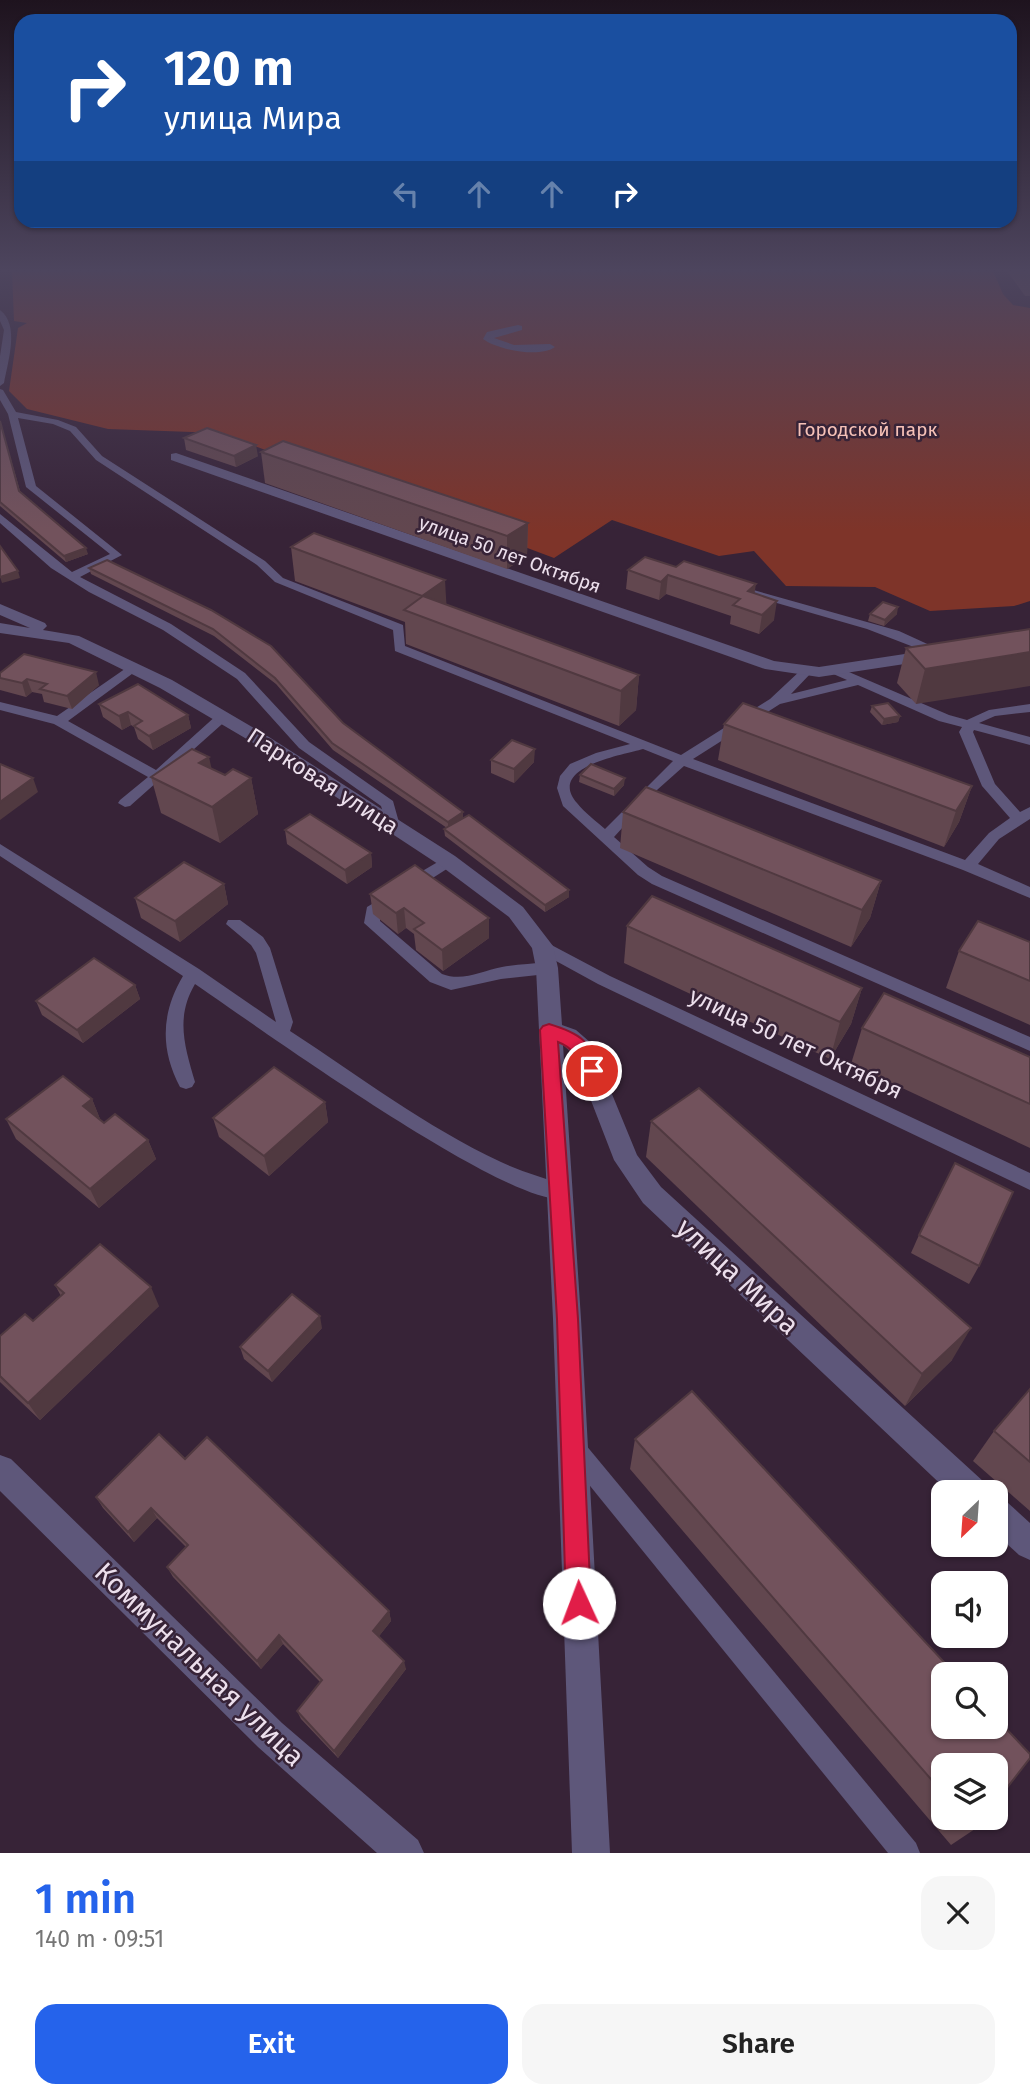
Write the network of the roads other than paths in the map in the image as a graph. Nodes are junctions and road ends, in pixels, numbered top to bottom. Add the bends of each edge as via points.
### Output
1 (4, 357) edge
2 (0, 383) edge
3 (0, 392) edge
4 (13, 414) junction
5 (176, 457) dead end
6 (0, 517) edge
7 (73, 576) junction
8 (737, 588) edge
9 (0, 609) edge
10 (0, 628) edge
11 (73, 639) junction
12 (947, 652) joint
13 (132, 668) junction
14 (835, 670) junction
15 (806, 672) junction
16 (859, 681) junction
17 (775, 702) junction
18 (0, 706) edge
19 (1030, 708) edge
20 (223, 718) junction
21 (59, 721) junction
22 (968, 726) junction
23 (1030, 741) edge
24 (643, 745) junction
25 (682, 760) junction
26 (156, 776) junction
27 (125, 803) dead end
28 (632, 808) junction
29 (1024, 815) edge
30 (655, 820) edge
31 (393, 826) junction
32 (606, 837) junction
33 (0, 849) edge
34 (448, 861) junction
35 (968, 866) junction
36 (1030, 893) edge
37 (234, 924) dead end
38 (542, 946) junction
39 (547, 968) junction
40 (194, 973) junction
41 (549, 1030) junction
42 (281, 1033) junction
43 (1030, 1044) edge
44 (186, 1082) dead end
45 (1030, 1182) edge
46 (560, 1192) junction
47 (573, 1446) junction
48 (0, 1470) edge
49 (959, 1480) edge
50 (1008, 1524) edge
51 (1030, 1544) edge
52 (405, 1853) edge
53 (591, 1853) edge
54 (906, 1853) edge

1 - 2 lane
3 - 4 lane
4 - 7 lane via 31,487 117,555
4 - 24 lane via 73,429 99,458 261,563 279,580 399,628 398,648
5 - 15 street, улица 50 лет Октября via 686,638 771,666
6 - 7 lane via 55,566
7 - 31 lane via 167,627 241,676 304,744 388,804
8 - 12 lane
9 - 11 street
10 - 11 street, Парковая улица
11 - 13 street, Парковая улица
12 - 14 street, улица 50 лет Октября
13 - 20 street, Парковая улица
13 - 21 lane
14 - 15 street, улица 50 лет Октября
14 - 16 lane, улица 50 лет Октября
15 - 17 lane
16 - 17 lane
16 - 22 lane, улица 50 лет Октября
17 - 25 lane
18 - 21 lane
19 - 22 lane via 989,714
20 - 26 lane
20 - 31 street, Парковая улица
21 - 26 lane
22 - 23 lane, улица 50 лет Октября
22 - 29 lane via 967,738 989,786
24 - 25 lane
24 - 32 lane via 580,763 564,779 562,789 568,803
25 - 28 lane
25 - 35 lane
26 - 27 lane
28 - 30 lane
28 - 32 lane
29 - 35 lane via 994,836
31 - 34 street, Парковая улица
32 - 43 lane via 657,880
33 - 40 lane
34 - 38 street, Парковая улица via 516,912
34 - 39 lane via 378,905 371,917 379,932 436,978 451,984 501,972
35 - 36 lane
37 - 42 lane via 264,952 283,1009
38 - 39 street, Парковая улица
38 - 45 lane, улица 50 лет Октября via 604,980
39 - 41 street, Парковая улица
40 - 42 lane
40 - 44 lane via 181,993 171,1030
41 - 46 street, Парковая улица
41 - 49 street, улица Мира via 568,1036 583,1049 627,1160 652,1195
42 - 46 lane via 485,1164
46 - 47 street, Парковая улица
47 - 53 street, Парковая улица
47 - 54 lane
48 - 52 street, Коммунальная улица via 270,1735
50 - 51 street

